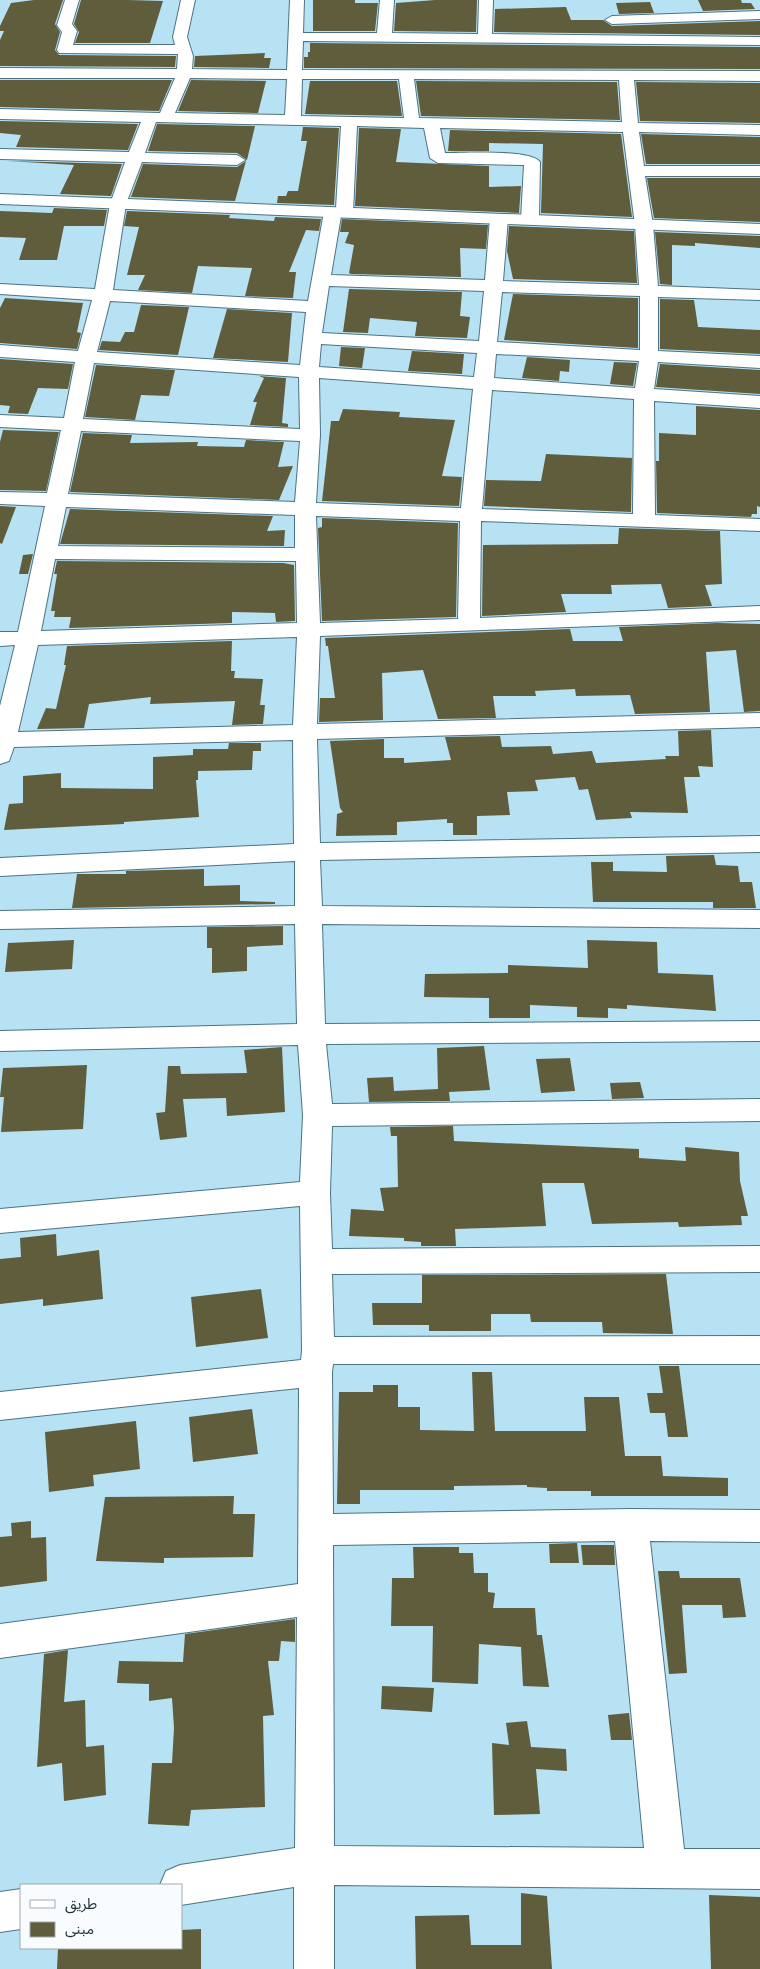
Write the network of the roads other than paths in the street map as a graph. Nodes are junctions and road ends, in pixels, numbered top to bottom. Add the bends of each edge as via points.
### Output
1 (72, 0) edge
2 (188, 0) edge
3 (297, 0) edge
4 (387, 0) edge
5 (486, 0) edge
6 (760, 15) edge
7 (673, 20) junction
8 (295, 37) junction
9 (384, 38) junction
10 (485, 39) junction
11 (593, 41) junction
12 (668, 41) junction
13 (760, 41) edge
14 (183, 49) junction
15 (0, 73) edge
16 (294, 74) junction
17 (406, 74) junction
18 (184, 75) junction
19 (626, 76) junction
20 (760, 76) edge
21 (0, 114) edge
22 (158, 118) junction
23 (293, 121) junction
24 (349, 122) junction
25 (412, 122) junction
26 (431, 122) junction
27 (630, 128) junction
28 (760, 130) edge
29 (0, 154) edge
30 (134, 159) junction
31 (237, 160) dead end
32 (637, 171) junction
33 (760, 171) edge
34 (0, 199) edge
35 (118, 204) junction
36 (339, 212) junction
37 (499, 218) junction
38 (530, 219) junction
39 (644, 225) junction
40 (760, 229) edge
41 (496, 287) junction
42 (0, 289) edge
43 (649, 292) junction
44 (318, 293) junction
45 (103, 294) junction
46 (760, 296) edge
47 (312, 338) junction
48 (487, 348) junction
49 (0, 351) edge
50 (649, 356) junction
51 (86, 357) junction
52 (760, 362) edge
53 (309, 370) junction
54 (484, 383) junction
55 (644, 394) junction
56 (760, 402) edge
57 (0, 421) edge
58 (72, 424) junction
59 (310, 435) junction
60 (0, 498) edge
61 (55, 500) junction
62 (305, 510) junction
63 (471, 514) junction
64 (644, 520) junction
65 (760, 525) edge
66 (44, 552) junction
67 (305, 555) junction
68 (760, 613) edge
69 (469, 625) junction
70 (309, 629) junction
71 (28, 638) junction
72 (0, 639) edge
73 (760, 720) edge
74 (305, 734) junction
75 (2, 746) edge
76 (760, 844) edge
77 (308, 852) junction
78 (0, 866) edge
79 (308, 915) junction
80 (760, 919) edge
81 (0, 920) edge
82 (760, 1031) edge
83 (311, 1034) junction
84 (0, 1041) edge
85 (760, 1110) edge
86 (318, 1115) junction
87 (315, 1193) junction
88 (0, 1221) edge
89 (760, 1259) edge
90 (317, 1262) junction
91 (760, 1350) edge
92 (317, 1362) junction
93 (0, 1406) edge
94 (631, 1525) junction
95 (760, 1526) edge
96 (315, 1530) junction
97 (314, 1598) junction
98 (0, 1641) edge
99 (313, 1866) junction
100 (666, 1868) junction
101 (760, 1869) edge
102 (182, 1885) edge
103 (20, 1909) edge
104 (0, 1912) edge
105 (314, 1969) edge

1 - 14 street via 64,25 70,31 64,50
2 - 14 street via 180,37
3 - 8 street
4 - 9 street
5 - 10 street
6 - 7 street
7 - 11 street via 612,13
7 - 12 street
8 - 9 street
8 - 16 street
9 - 10 street
10 - 11 street
11 - 12 street
12 - 13 street
14 - 18 street via 186,56
15 - 18 street
16 - 17 street
16 - 18 street
16 - 23 street
17 - 19 street
17 - 25 street
18 - 22 street
19 - 20 street
19 - 27 street
21 - 22 street
22 - 23 street
22 - 30 street
23 - 24 street
24 - 25 street
24 - 36 street
25 - 26 street
26 - 27 street
26 - 38 street via 438,158 524,158 532,162
27 - 28 street
27 - 32 street
29 - 30 street
30 - 31 street
30 - 35 street
32 - 33 street
32 - 39 street
34 - 35 street
35 - 36 street
35 - 45 street
36 - 37 street
36 - 44 street
37 - 38 street
37 - 41 street
38 - 39 street
39 - 40 street
39 - 43 street
41 - 43 street
41 - 44 street
41 - 48 street
42 - 45 street
43 - 46 street
43 - 50 street
44 - 45 street
44 - 47 street
45 - 51 street
47 - 48 street
47 - 53 street
48 - 50 street
48 - 54 street
49 - 51 street
50 - 52 street
50 - 55 street
51 - 53 street
51 - 58 street
53 - 54 street
53 - 59 street
54 - 55 street
54 - 63 street
55 - 56 street
55 - 64 street
57 - 58 street
58 - 59 street
58 - 61 street
59 - 62 street
60 - 61 street
61 - 62 street
61 - 66 street
62 - 63 street
62 - 67 street
63 - 64 street
63 - 69 street
64 - 65 street
66 - 67 street
66 - 71 street
67 - 70 street
68 - 69 street
69 - 70 street
70 - 71 street
70 - 74 street
71 - 72 street
71 - 75 street
73 - 74 street
74 - 75 street
74 - 77 street
76 - 77 street
77 - 78 street
77 - 79 street
79 - 80 street
79 - 81 street
79 - 83 street
82 - 83 street
83 - 84 street
83 - 86 street
85 - 86 street
86 - 87 street
87 - 88 street
87 - 90 street
89 - 90 street
90 - 92 street
91 - 92 street
92 - 93 street
92 - 96 street
94 - 95 street
94 - 96 street
94 - 100 street
96 - 97 street
97 - 98 street
97 - 99 street
99 - 100 street
99 - 102 street
99 - 105 street
100 - 101 street
103 - 104 street

